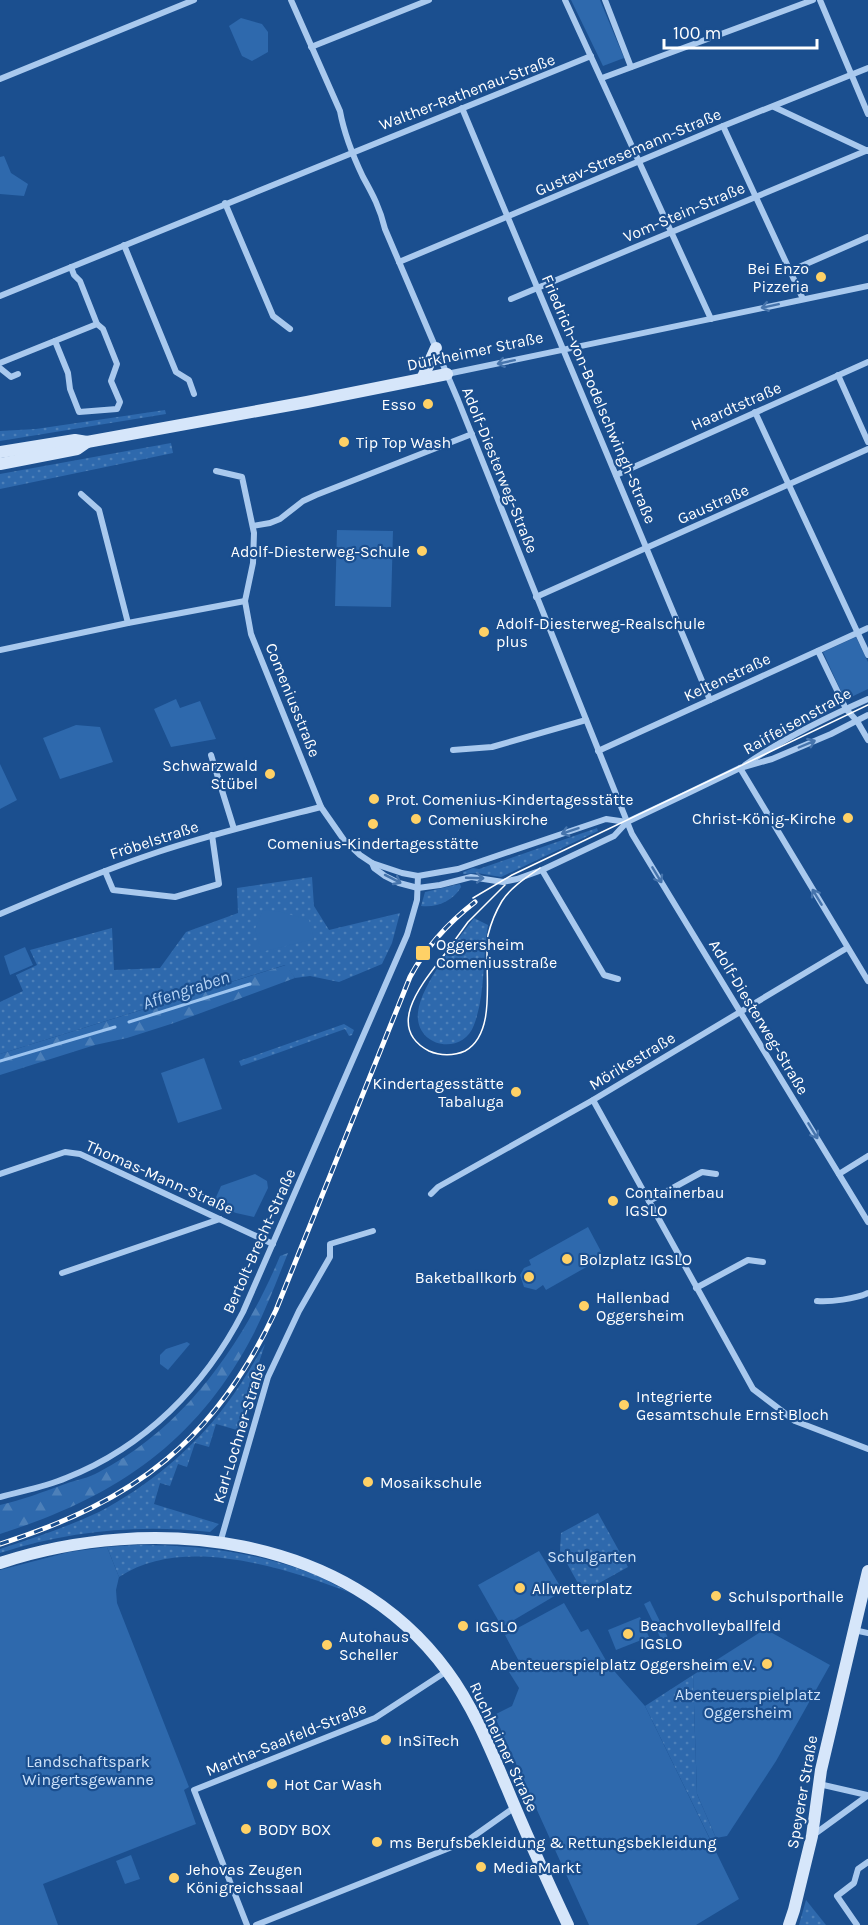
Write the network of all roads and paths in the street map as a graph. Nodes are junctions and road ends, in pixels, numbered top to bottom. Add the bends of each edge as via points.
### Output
1 (194, 0) edge
2 (291, 0) edge
3 (429, 0) edge
4 (565, 0) edge
5 (605, 0) edge
6 (813, 0) edge
7 (820, 0) edge
8 (310, 47) junction
9 (591, 56) junction
10 (631, 67) junction
11 (868, 68) edge
12 (851, 75) junction
13 (602, 78) junction
14 (0, 79) edge
15 (774, 107) junction
16 (462, 108) junction
17 (868, 114) edge
18 (723, 126) junction
19 (352, 151) junction
20 (868, 151) edge
21 (638, 161) junction
22 (755, 198) junction
23 (225, 203) junction
24 (508, 216) junction
25 (673, 232) junction
26 (868, 237) edge
27 (124, 245) junction
28 (399, 262) junction
29 (71, 267) junction
30 (790, 272) junction
31 (74, 275) junction
32 (75, 283) dead end
33 (868, 286) edge
34 (538, 288) junction
35 (0, 296) edge
36 (511, 299) dead end
37 (803, 299) junction
38 (711, 319) junction
39 (97, 324) junction
40 (290, 329) dead end
41 (55, 341) junction
42 (436, 348) junction
43 (564, 350) junction
44 (868, 362) edge
45 (0, 363) edge
46 (0, 368) edge
47 (18, 374) dead end
48 (447, 374) junction
49 (838, 375) junction
50 (422, 379) junction
51 (194, 394) dead end
52 (755, 412) junction
53 (472, 434) junction
54 (87, 442) junction
55 (868, 442) edge
56 (868, 449) edge
57 (0, 452) edge
58 (0, 464) edge
59 (216, 471) dead end
60 (616, 475) junction
61 (788, 485) junction
62 (81, 495) dead end
63 (253, 525) junction
64 (646, 548) junction
65 (536, 597) junction
66 (245, 601) junction
67 (128, 623) junction
68 (868, 628) edge
69 (858, 633) junction
70 (0, 650) edge
71 (818, 651) junction
72 (868, 655) edge
73 (868, 699) edge
74 (710, 700) junction
75 (846, 709) junction
76 (868, 715) edge
77 (586, 720) junction
78 (857, 721) junction
79 (868, 740) edge
80 (453, 750) dead end
81 (598, 751) junction
82 (211, 755) dead end
83 (740, 768) junction
84 (321, 807) junction
85 (627, 822) junction
86 (234, 829) junction
87 (212, 835) junction
88 (372, 863) junction
89 (542, 870) junction
90 (105, 871) junction
91 (418, 876) junction
92 (418, 888) junction
93 (0, 914) edge
94 (846, 948) junction
95 (865, 969) edge
96 (618, 979) dead end
97 (868, 981) edge
98 (740, 1012) junction
99 (593, 1100) junction
100 (868, 1156) edge
101 (0, 1174) edge
102 (716, 1174) dead end
103 (839, 1174) junction
104 (431, 1194) dead end
105 (649, 1201) junction
106 (220, 1219) junction
107 (868, 1222) edge
108 (373, 1231) dead end
109 (273, 1244) junction
110 (763, 1262) dead end
111 (62, 1274) dead end
112 (696, 1288) junction
113 (868, 1293) edge
114 (817, 1301) dead end
115 (868, 1449) edge
116 (0, 1497) edge
117 (220, 1543) junction
118 (0, 1563) edge
119 (868, 1571) edge
120 (864, 1605) edge
121 (854, 1629) junction
122 (868, 1633) edge
123 (447, 1671) junction
124 (818, 1784) junction
125 (868, 1796) edge
126 (515, 1807) junction
127 (812, 1836) junction
128 (868, 1862) edge
129 (854, 1923) edge
130 (247, 1925) edge
131 (256, 1925) edge
132 (568, 1925) edge
133 (789, 1925) edge

1 - 14 street
2 - 8 street, Adolf-Diesterweg-Straße
3 - 8 street
4 - 9 street
5 - 10 street
6 - 10 street
7 - 12 street
8 - 19 street, Adolf-Diesterweg-Straße
9 - 13 street
9 - 16 street, Walther-Rathenau-Straße
10 - 13 street
11 - 12 street, Gustav-Stresemann-Straße
12 - 15 street, Gustav-Stresemann-Straße
12 - 17 street
13 - 21 street
15 - 18 street, Gustav-Stresemann-Straße
15 - 20 street
16 - 19 street, Walther-Rathenau-Straße
16 - 24 street, Friedrich-von-Bodelschwingh-Straße
18 - 21 street, Gustav-Stresemann-Straße
18 - 22 street
19 - 23 street, Walther-Rathenau-Straße
19 - 28 street, Adolf-Diesterweg-Straße
20 - 22 street, Vom-Stein-Straße
21 - 24 street, Gustav-Stresemann-Straße
21 - 25 street
22 - 25 street, Vom-Stein-Straße
22 - 30 street
23 - 27 street, Walther-Rathenau-Straße
23 - 40 street via 273,316
24 - 28 street, Gustav-Stresemann-Straße
24 - 34 street, Friedrich-von-Bodelschwingh-Straße
25 - 34 street, Vom-Stein-Straße
25 - 38 street
26 - 30 street
27 - 29 street, Walther-Rathenau-Straße
27 - 51 street via 176,372 189,380
28 - 42 street, Adolf-Diesterweg-Straße
29 - 31 street
29 - 35 street, Walther-Rathenau-Straße
30 - 37 street
31 - 32 street
31 - 39 street
33 - 37 street, Dürkheimer Straße
34 - 36 street, Vom-Stein-Straße
34 - 43 street, Friedrich-von-Bodelschwingh-Straße
37 -> 38 street, Dürkheimer Straße
38 - 43 street, Dürkheimer Straße
39 - 41 street
39 - 41 street via 103,329 117,364 111,381 120,402 117,409 79,412
41 - 45 street
42 - 48 street, Adolf-Diesterweg-Straße
42 - 50 street
43 -> 48 street, Dürkheimer Straße
43 - 60 street, Friedrich-von-Bodelschwingh-Straße
44 - 49 street, Haardtstraße
46 - 47 street via 11,377
48 - 50 street, Dürkheimer Straße
48 - 53 street, Adolf-Diesterweg-Straße
49 - 52 street, Haardtstraße
49 - 55 street
50 - 54 street, Dürkheimer Straße
52 - 60 street, Haardtstraße
52 - 61 street
53 - 63 street via 316,495 270,524
53 - 65 street, Adolf-Diesterweg-Straße
54 - 57 street, Dürkheimer Straße via 75,440
54 - 58 street, Dürkheimer Straße via 77,449
56 - 61 street, Gaustraße
59 - 63 street, Comeniusstraße via 242,477
60 - 64 street, Friedrich-von-Bodelschwingh-Straße
61 - 64 street, Gaustraße
61 - 69 street
62 - 67 street via 99,510
63 - 66 street, Comeniusstraße via 254,557
64 - 65 street, Gaustraße
64 - 74 street, Friedrich-von-Bodelschwingh-Straße
65 - 77 street, Adolf-Diesterweg-Straße
66 - 67 street
66 - 84 street, Comeniusstraße via 251,634
67 - 70 street
68 - 69 street, Keltenstraße
69 - 71 street, Keltenstraße
69 - 72 street
71 - 74 street, Keltenstraße
71 - 75 street
73 - 75 street, Raiffeisenstraße
74 - 81 street, Keltenstraße
75 - 78 street
75 - 83 street, Raiffeisenstraße via 767,749
76 - 78 street, Raiffeisenstraße
77 - 80 street via 492,747
77 - 81 street, Adolf-Diesterweg-Straße
78 - 79 street
83 -> 78 street, Raiffeisenstraße
81 - 85 street, Adolf-Diesterweg-Straße
82 - 86 street
83 - 85 street, Raiffeisenstraße
94 -> 83 street
84 - 86 street, Fröbelstraße
84 - 88 street, Comeniusstraße via 344,840
85 - 89 street, Raiffeisenstraße via 614,836
85 -> 91 street, Comeniusstraße via 606,819 458,868
85 -> 98 street, Adolf-Diesterweg-Straße
86 - 87 street, Fröbelstraße
87 - 90 street, Fröbelstraße
87 - 90 street, Fröbelstraße via 219,884 175,897 114,890
88 - 91 street, Comeniusstraße
88 -> 92 street, Comeniusstraße via 385,876
92 -> 89 street, Raiffeisenstraße via 471,877 507,882
89 - 96 street via 603,975
90 - 93 street, Fröbelstraße
91 - 92 street, Bertolt-Brecht-Straße
92 - 109 street, Bertolt-Brecht-Straße via 407,935
94 - 95 street
94 - 98 street, Mörikestraße
95 - 97 street
98 - 99 street, Mörikestraße
98 -> 103 street, Adolf-Diesterweg-Straße
99 - 104 street, Mörikestraße
99 - 105 street
100 - 103 street
101 - 106 street, Thomas-Mann-Straße via 65,1152 80,1154
102 - 105 street via 702,1172
103 - 107 street, Adolf-Diesterweg-Straße
105 - 112 street
106 - 109 street, Thomas-Mann-Straße
106 - 111 street
108 - 117 street, Karl-Lochner-Straße via 330,1244 330,1257 298,1311 268,1377
109 - 116 street, Bertolt-Brecht-Straße via 232,1333 214,1362 168,1414 107,1459 66,1478
110 - 112 street via 748,1260
112 - 115 street via 753,1389 795,1421
113 - 114 street via 832,1303
117 - 118 street, Ruchheimer Straße via 166,1538 98,1540
117 - 123 street, Ruchheimer Straße via 322,1570 353,1586 398,1618
119 - 120 street, Speyerer Straße
120 - 121 street, Speyerer Straße
121 - 122 street
121 - 124 street, Speyerer Straße
123 - 126 street, Ruchheimer Straße via 474,1716
123 - 130 street, Martha-Saalfeld-Straße via 375,1718 194,1790
124 - 125 street
124 - 127 street, Speyerer Straße
125 - 127 street
126 - 131 street via 467,1841
126 - 132 street, Ruchheimer Straße
127 - 133 street, Speyerer Straße
128 - 129 street via 858,1869 854,1883 837,1896

